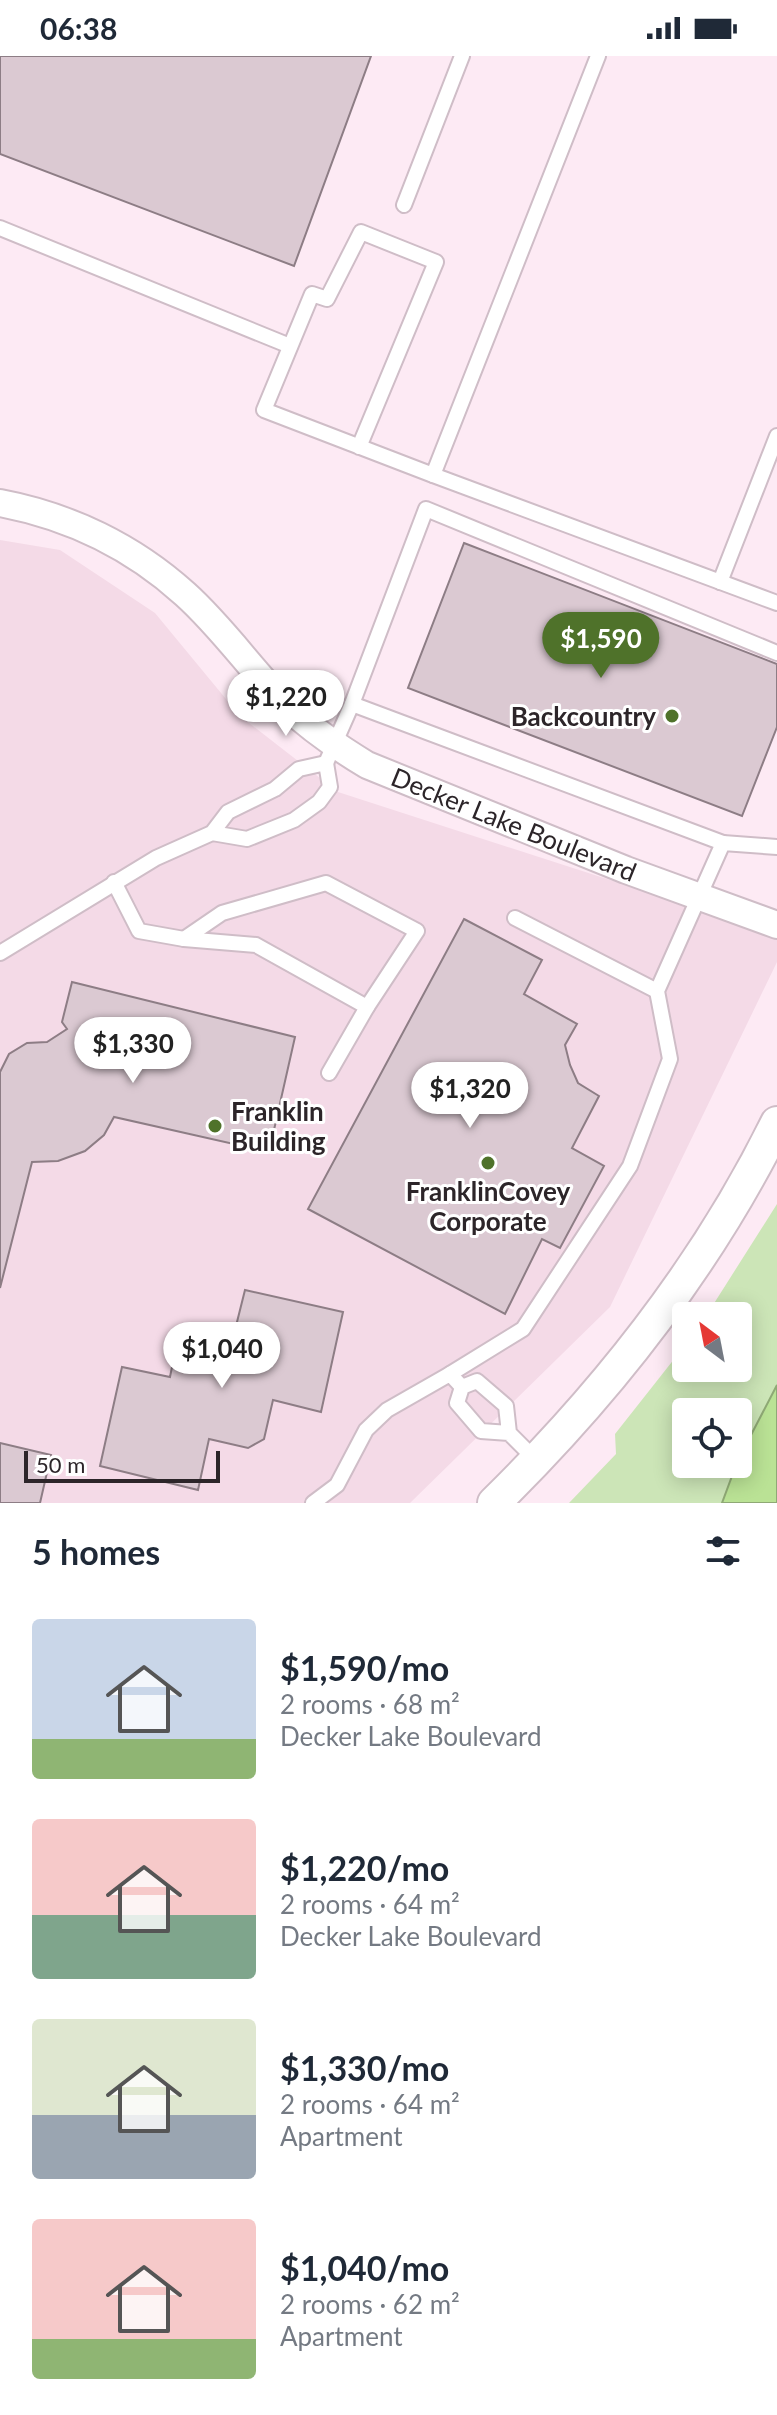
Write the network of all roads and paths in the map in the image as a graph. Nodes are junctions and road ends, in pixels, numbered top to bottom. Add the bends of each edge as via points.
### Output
1 (462, 56) edge
2 (598, 56) edge
3 (404, 205) dead end
4 (0, 228) edge
5 (290, 346) junction
6 (777, 436) edge
7 (359, 447) junction
8 (433, 475) junction
9 (0, 503) edge
10 (720, 582) junction
11 (777, 603) edge
12 (777, 653) edge
13 (352, 704) junction
14 (330, 754) junction
15 (212, 833) junction
16 (723, 843) junction
17 (777, 847) edge
18 (114, 882) junction
19 (701, 897) junction
20 (515, 918) dead end
21 (777, 925) edge
22 (184, 939) junction
23 (0, 953) edge
24 (657, 991) junction
25 (367, 1007) junction
26 (329, 1073) dead end
27 (777, 1123) edge
28 (450, 1374) junction
29 (462, 1387) junction
30 (509, 1433) junction
31 (537, 1461) junction
32 (313, 1503) edge
33 (494, 1503) edge

1 - 3 lane
2 - 8 lane
4 - 5 lane
5 - 7 lane via 264,410
5 - 7 lane via 312,294 327,299 361,232 436,262
6 - 10 lane
7 - 8 lane
8 - 10 lane
9 - 14 street, Decker Lake Boulevard via 55,517 149,564 186,595
10 - 11 lane
12 - 13 lane via 426,509
13 - 14 lane
13 - 16 lane
14 - 15 lane via 228,812
14 - 15 lane via 330,787 294,820 247,839
14 - 19 street, Decker Lake Boulevard
15 - 18 lane
16 - 17 lane
16 - 19 lane
18 - 22 lane via 139,931
18 - 23 lane
19 - 21 street, Decker Lake Boulevard
19 - 24 lane
20 - 24 lane
22 - 25 lane via 256,945
22 - 25 lane via 222,913 326,883 417,931
24 - 28 lane via 670,1059 630,1166 523,1329
25 - 26 lane
27 - 31 street via 728,1212 657,1318
28 - 29 lane
28 - 32 lane via 387,1410 366,1430 337,1485
29 - 30 lane via 477,1381 506,1406
29 - 30 lane via 457,1403 481,1431
30 - 31 lane
31 - 33 street

